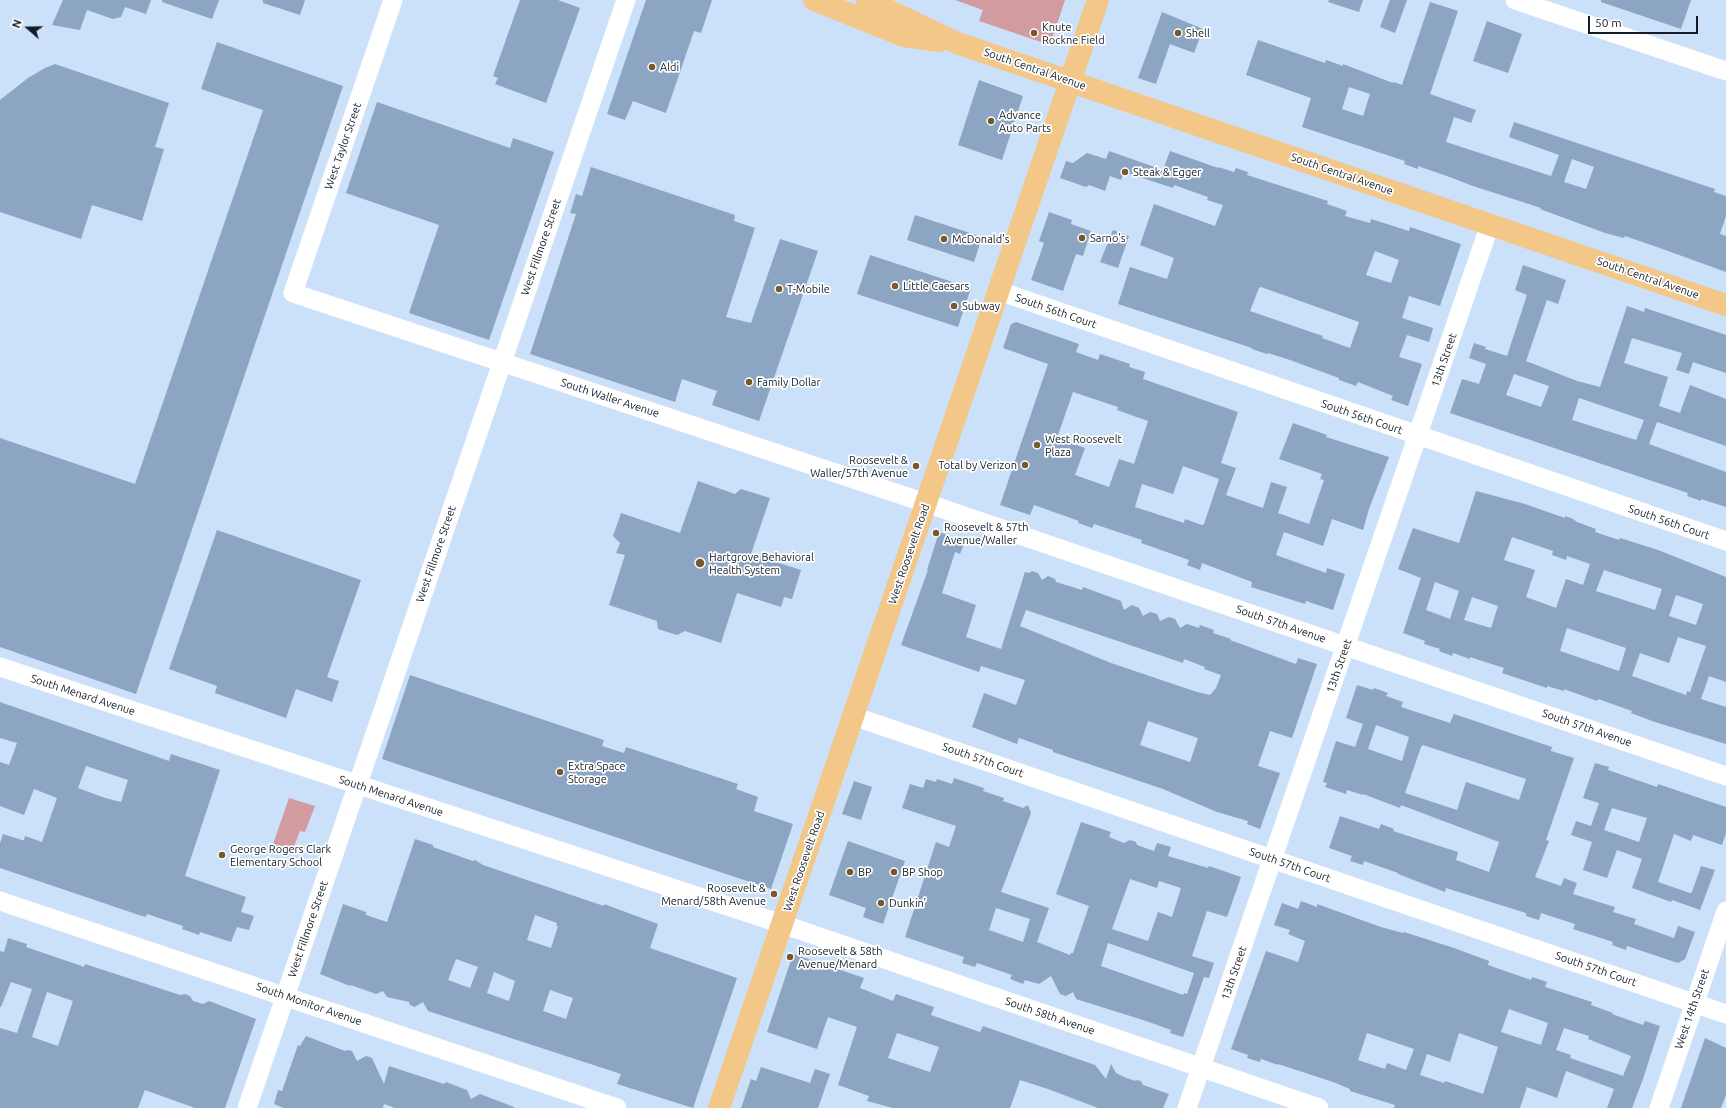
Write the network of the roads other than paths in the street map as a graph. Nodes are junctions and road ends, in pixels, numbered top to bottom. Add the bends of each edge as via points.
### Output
1 (393, 0) edge
2 (626, 0) edge
3 (814, 0) edge
4 (867, 0) edge
5 (1098, 0) edge
6 (1515, 0) edge
7 (957, 43) junction
8 (1726, 71) edge
9 (1070, 82) junction
10 (1490, 224) junction
11 (999, 291) junction
12 (293, 293) joint
13 (1726, 305) edge
14 (502, 363) junction
15 (1418, 436) junction
16 (926, 503) junction
17 (1726, 541) edge
18 (1346, 646) junction
19 (0, 667) edge
20 (853, 716) junction
21 (1726, 776) edge
22 (357, 785) junction
23 (1273, 859) junction
24 (0, 901) edge
25 (1726, 911) edge
26 (782, 924) junction
27 (286, 996) junction
28 (1694, 1003) junction
29 (1726, 1014) edge
30 (1201, 1068) junction
31 (247, 1108) edge
32 (617, 1108) edge
33 (719, 1108) edge
34 (1187, 1108) edge
35 (1319, 1108) edge
36 (1658, 1108) edge

1 - 12 street, West Taylor Street
2 - 14 street, West Fillmore Street
3 - 7 main road, South Central Avenue via 904,36
4 - 7 main road, South Central Avenue
5 - 9 main road, West Roosevelt Road
6 - 8 street
7 - 9 main road, South Central Avenue
9 - 10 main road, South Central Avenue
9 - 11 main road, West Roosevelt Road
10 - 13 main road, South Central Avenue
10 - 15 street, 13th Street
11 - 15 street, South 56th Court
11 - 16 main road, West Roosevelt Road
12 - 14 street, South Waller Avenue
14 - 16 street, South Waller Avenue
14 - 22 street, West Fillmore Street
15 - 17 street, South 56th Court
15 - 18 street, 13th Street
16 - 18 street, South 57th Avenue
16 - 20 main road, West Roosevelt Road
18 - 21 street, South 57th Avenue
18 - 23 street, 13th Street
19 - 22 street, South Menard Avenue
20 - 23 street, South 57th Court
20 - 26 main road, West Roosevelt Road
22 - 26 street, South Menard Avenue
22 - 27 street, West Fillmore Street
23 - 28 street, South 57th Court
23 - 30 street, 13th Street
24 - 27 street, South Monitor Avenue
25 - 28 street, West 14th Street
26 - 30 street, South 58th Avenue
26 - 33 main road, West Roosevelt Road
27 - 31 street, West Fillmore Street
27 - 32 street, South Monitor Avenue
28 - 29 street, South 57th Court
28 - 36 street, West 14th Street
30 - 34 street, 13th Street
30 - 35 street, South 58th Avenue

